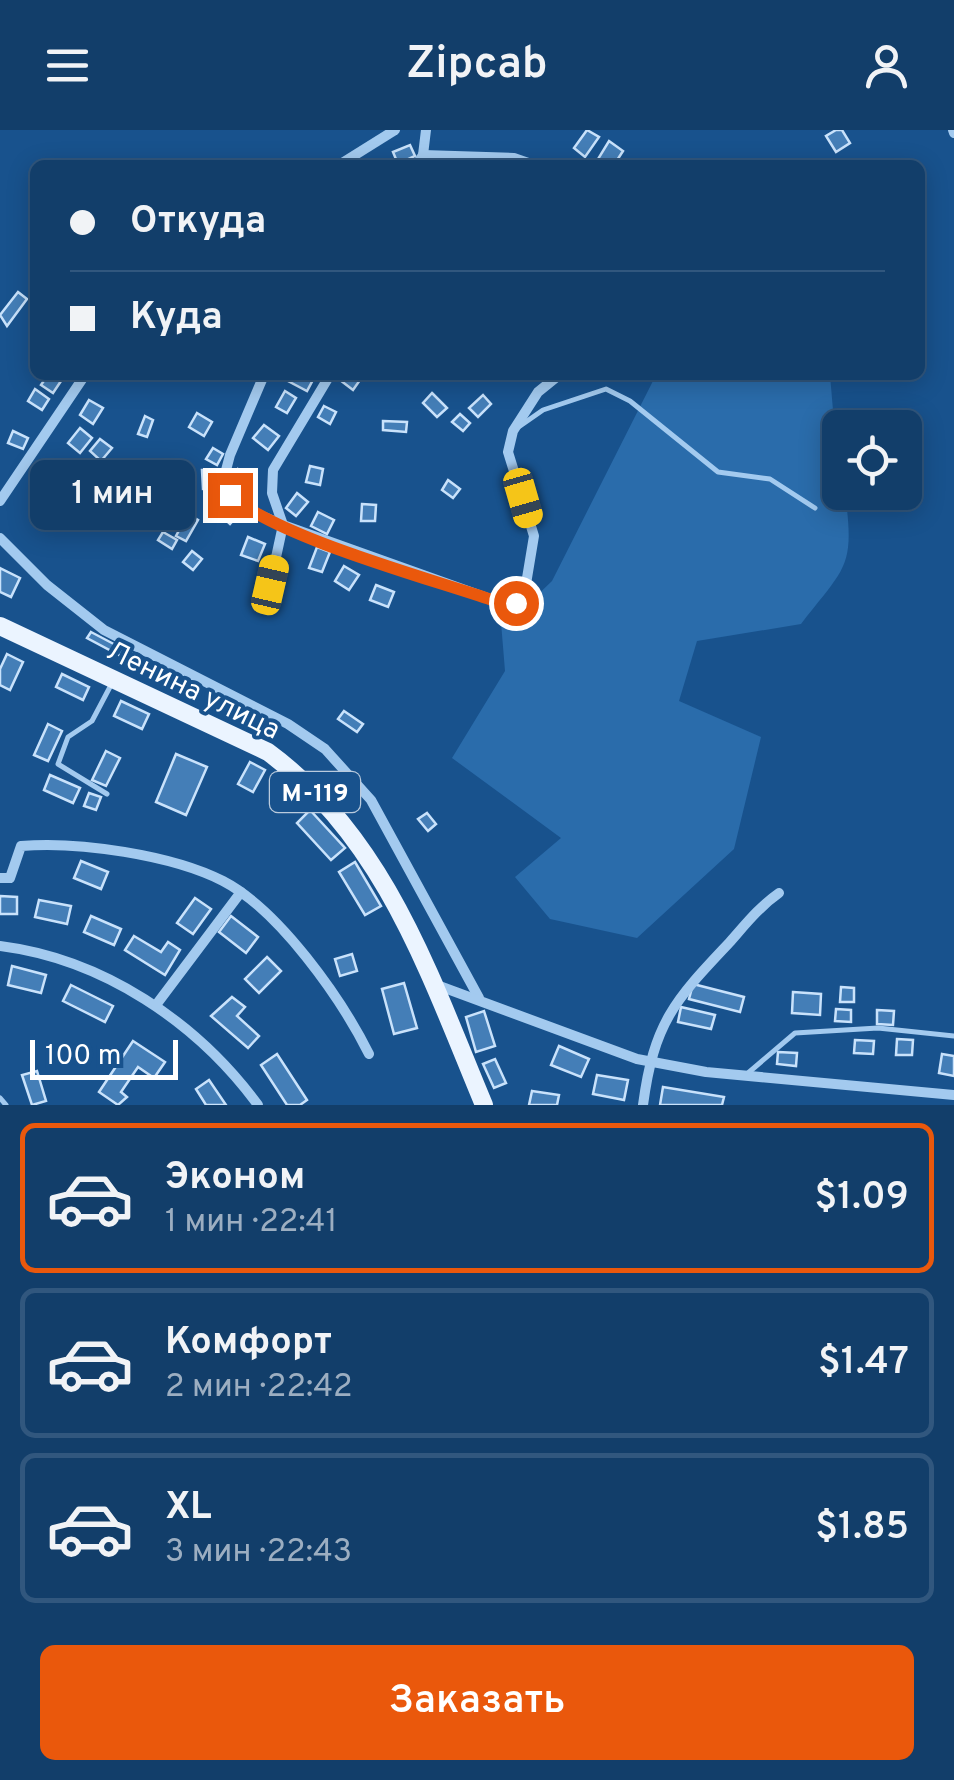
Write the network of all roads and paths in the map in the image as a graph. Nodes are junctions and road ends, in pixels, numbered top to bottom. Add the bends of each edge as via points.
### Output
1 (394, 130) edge
2 (426, 130) edge
3 (346, 160) edge
4 (420, 160) edge
5 (520, 160) edge
6 (81, 380) edge
7 (262, 380) edge
8 (327, 380) edge
9 (553, 380) edge
10 (514, 431) junction
11 (0, 501) edge
12 (815, 508) dead end
13 (283, 525) junction
14 (0, 538) edge
15 (270, 585) dead end
16 (0, 626) edge
17 (114, 681) junction
18 (107, 794) dead end
19 (0, 878) edge
20 (241, 892) junction
21 (779, 893) dead end
22 (0, 946) edge
23 (433, 984) junction
24 (479, 998) junction
25 (156, 1006) junction
26 (954, 1036) edge
27 (369, 1054) dead end
28 (649, 1061) junction
29 (746, 1076) junction
30 (954, 1094) edge
31 (0, 1098) edge
32 (6, 1105) edge
33 (258, 1105) edge
34 (484, 1105) edge
35 (643, 1105) edge

1 - 3 street
2 - 4 street
4 - 5 street
6 - 11 street
7 - 13 street via 225,474 230,495 244,508
8 - 13 street via 274,470 272,493
9 - 10 street
10 - 12 lane via 544,410 606,389 718,472 770,480
10 - 13 street via 508,452 534,536 524,596 516,603
13 - 15 street
14 - 24 street via 104,630 325,749 379,813
16 - 17 main road, Ленина улица / М-119
17 - 18 lane via 92,721 68,737 58,764
17 - 23 main road, Ленина улица / М-119 via 268,752 305,780 353,835 405,918
19 - 20 street via 10,878 21,846 54,843 163,863
20 - 25 street
20 - 27 street via 276,922 344,1004
21 - 28 street via 674,1002
22 - 25 street via 91,969
23 - 24 street
23 - 34 main road, Ленина улица / М-119
24 - 28 street
25 - 33 street via 217,1057
26 - 29 lane via 878,1028 795,1032
28 - 29 street
28 - 35 street
29 - 30 street
31 - 32 lane

